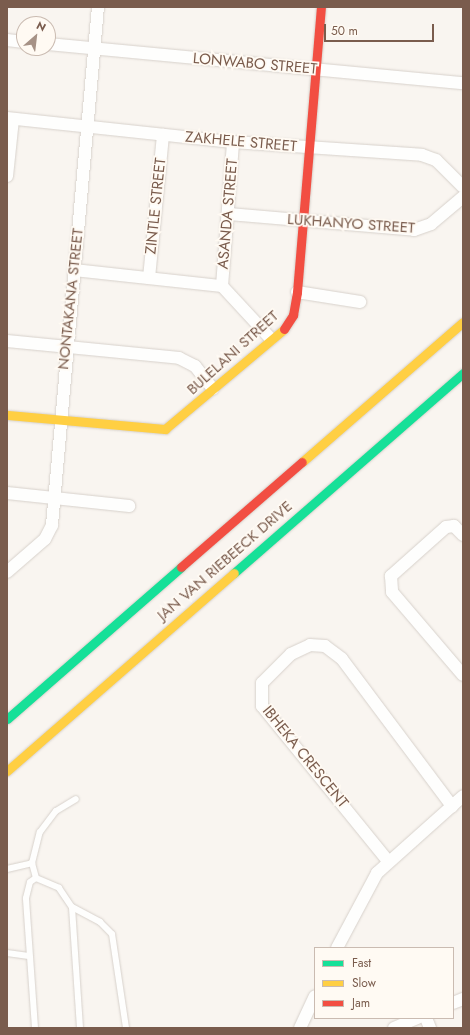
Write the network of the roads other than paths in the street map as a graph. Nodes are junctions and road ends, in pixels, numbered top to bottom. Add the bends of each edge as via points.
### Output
1 (98, 7) edge
2 (321, 7) edge
3 (56, 45) edge
4 (96, 49) junction
5 (316, 70) junction
6 (463, 83) edge
7 (10, 118) edge
8 (89, 126) junction
9 (163, 135) junction
10 (233, 142) junction
11 (311, 147) junction
12 (7, 176) edge
13 (463, 187) edge
14 (463, 197) edge
15 (229, 214) junction
16 (303, 221) junction
17 (74, 270) junction
18 (149, 278) junction
19 (222, 286) junction
20 (296, 292) junction
21 (360, 302) dead end
22 (463, 322) edge
23 (271, 340) junction
24 (7, 341) edge
25 (66, 346) junction
26 (463, 373) edge
27 (214, 389) junction
28 (7, 415) edge
29 (60, 420) junction
30 (7, 493) edge
31 (54, 497) junction
32 (129, 506) dead end
33 (463, 535) edge
34 (7, 572) edge
35 (463, 674) edge
36 (7, 720) edge
37 (7, 771) edge
38 (463, 796) edge
39 (76, 799) dead end
40 (452, 806) junction
41 (388, 861) junction
42 (32, 862) junction
43 (7, 869) edge
44 (36, 878) junction
45 (72, 907) junction
46 (337, 947) edge
47 (7, 953) edge
48 (29, 956) junction
49 (314, 998) edge
50 (416, 1019) edge
51 (35, 1028) edge
52 (80, 1028) edge
53 (126, 1028) edge
54 (300, 1028) edge
55 (394, 1028) edge

1 - 4 street, NONTAKANA STREET
2 - 5 main road, BULELANI STREET
3 - 4 street, LONWABO STREET
4 - 5 street, LONWABO STREET
4 - 8 street, NONTAKANA STREET
5 - 6 street, LONWABO STREET
5 - 11 main road, BULELANI STREET
7 - 8 street, ZAKHELE STREET
7 - 12 street
8 - 9 street, ZAKHELE STREET
8 - 17 street, NONTAKANA STREET
9 - 10 street, ZAKHELE STREET
9 - 18 street, ZINTLE STREET
10 - 11 street, ZAKHELE STREET
10 - 15 street, ASANDA STREET
11 - 13 street, ZAKHELE STREET via 429,157 443,165
11 - 16 main road, BULELANI STREET
14 - 16 street, LUKHANYO STREET via 431,224 414,230
15 - 16 street, LUKHANYO STREET
15 - 19 street, ASANDA STREET
16 - 20 main road, BULELANI STREET
17 - 18 street
17 - 25 street, NONTAKANA STREET
18 - 19 street
19 - 23 street
20 - 21 street
20 - 23 main road, BULELANI STREET via 290,322
22 - 36 main road, JAN VAN RIEBEECK DRIVE
23 - 27 main road, BULELANI STREET
24 - 25 street
25 - 27 street via 179,358 195,366
25 - 29 street, NONTAKANA STREET
26 - 37 main road, JAN VAN RIEBEECK DRIVE
27 - 29 main road, BULELANI STREET via 165,429
28 - 29 main road, BULELANI STREET
29 - 31 street, NONTAKANA STREET
30 - 31 street
31 - 32 street
31 - 34 street, NONTAKANA STREET via 50,532
33 - 35 street via 454,526 446,527 391,576 392,592
38 - 40 street
39 - 42 lane via 56,811 40,832
40 - 41 street
40 - 41 street, IBHEKA CRESCENT via 342,659 325,646 310,645 291,654 262,683 259,695 262,706
41 - 46 street via 359,901
42 - 43 lane
42 - 44 lane
44 - 45 lane via 59,888
44 - 48 lane via 30,882 26,898
45 - 52 lane
45 - 53 lane via 100,922 112,934
47 - 48 lane
48 - 51 lane
49 - 54 street
50 - 55 street

